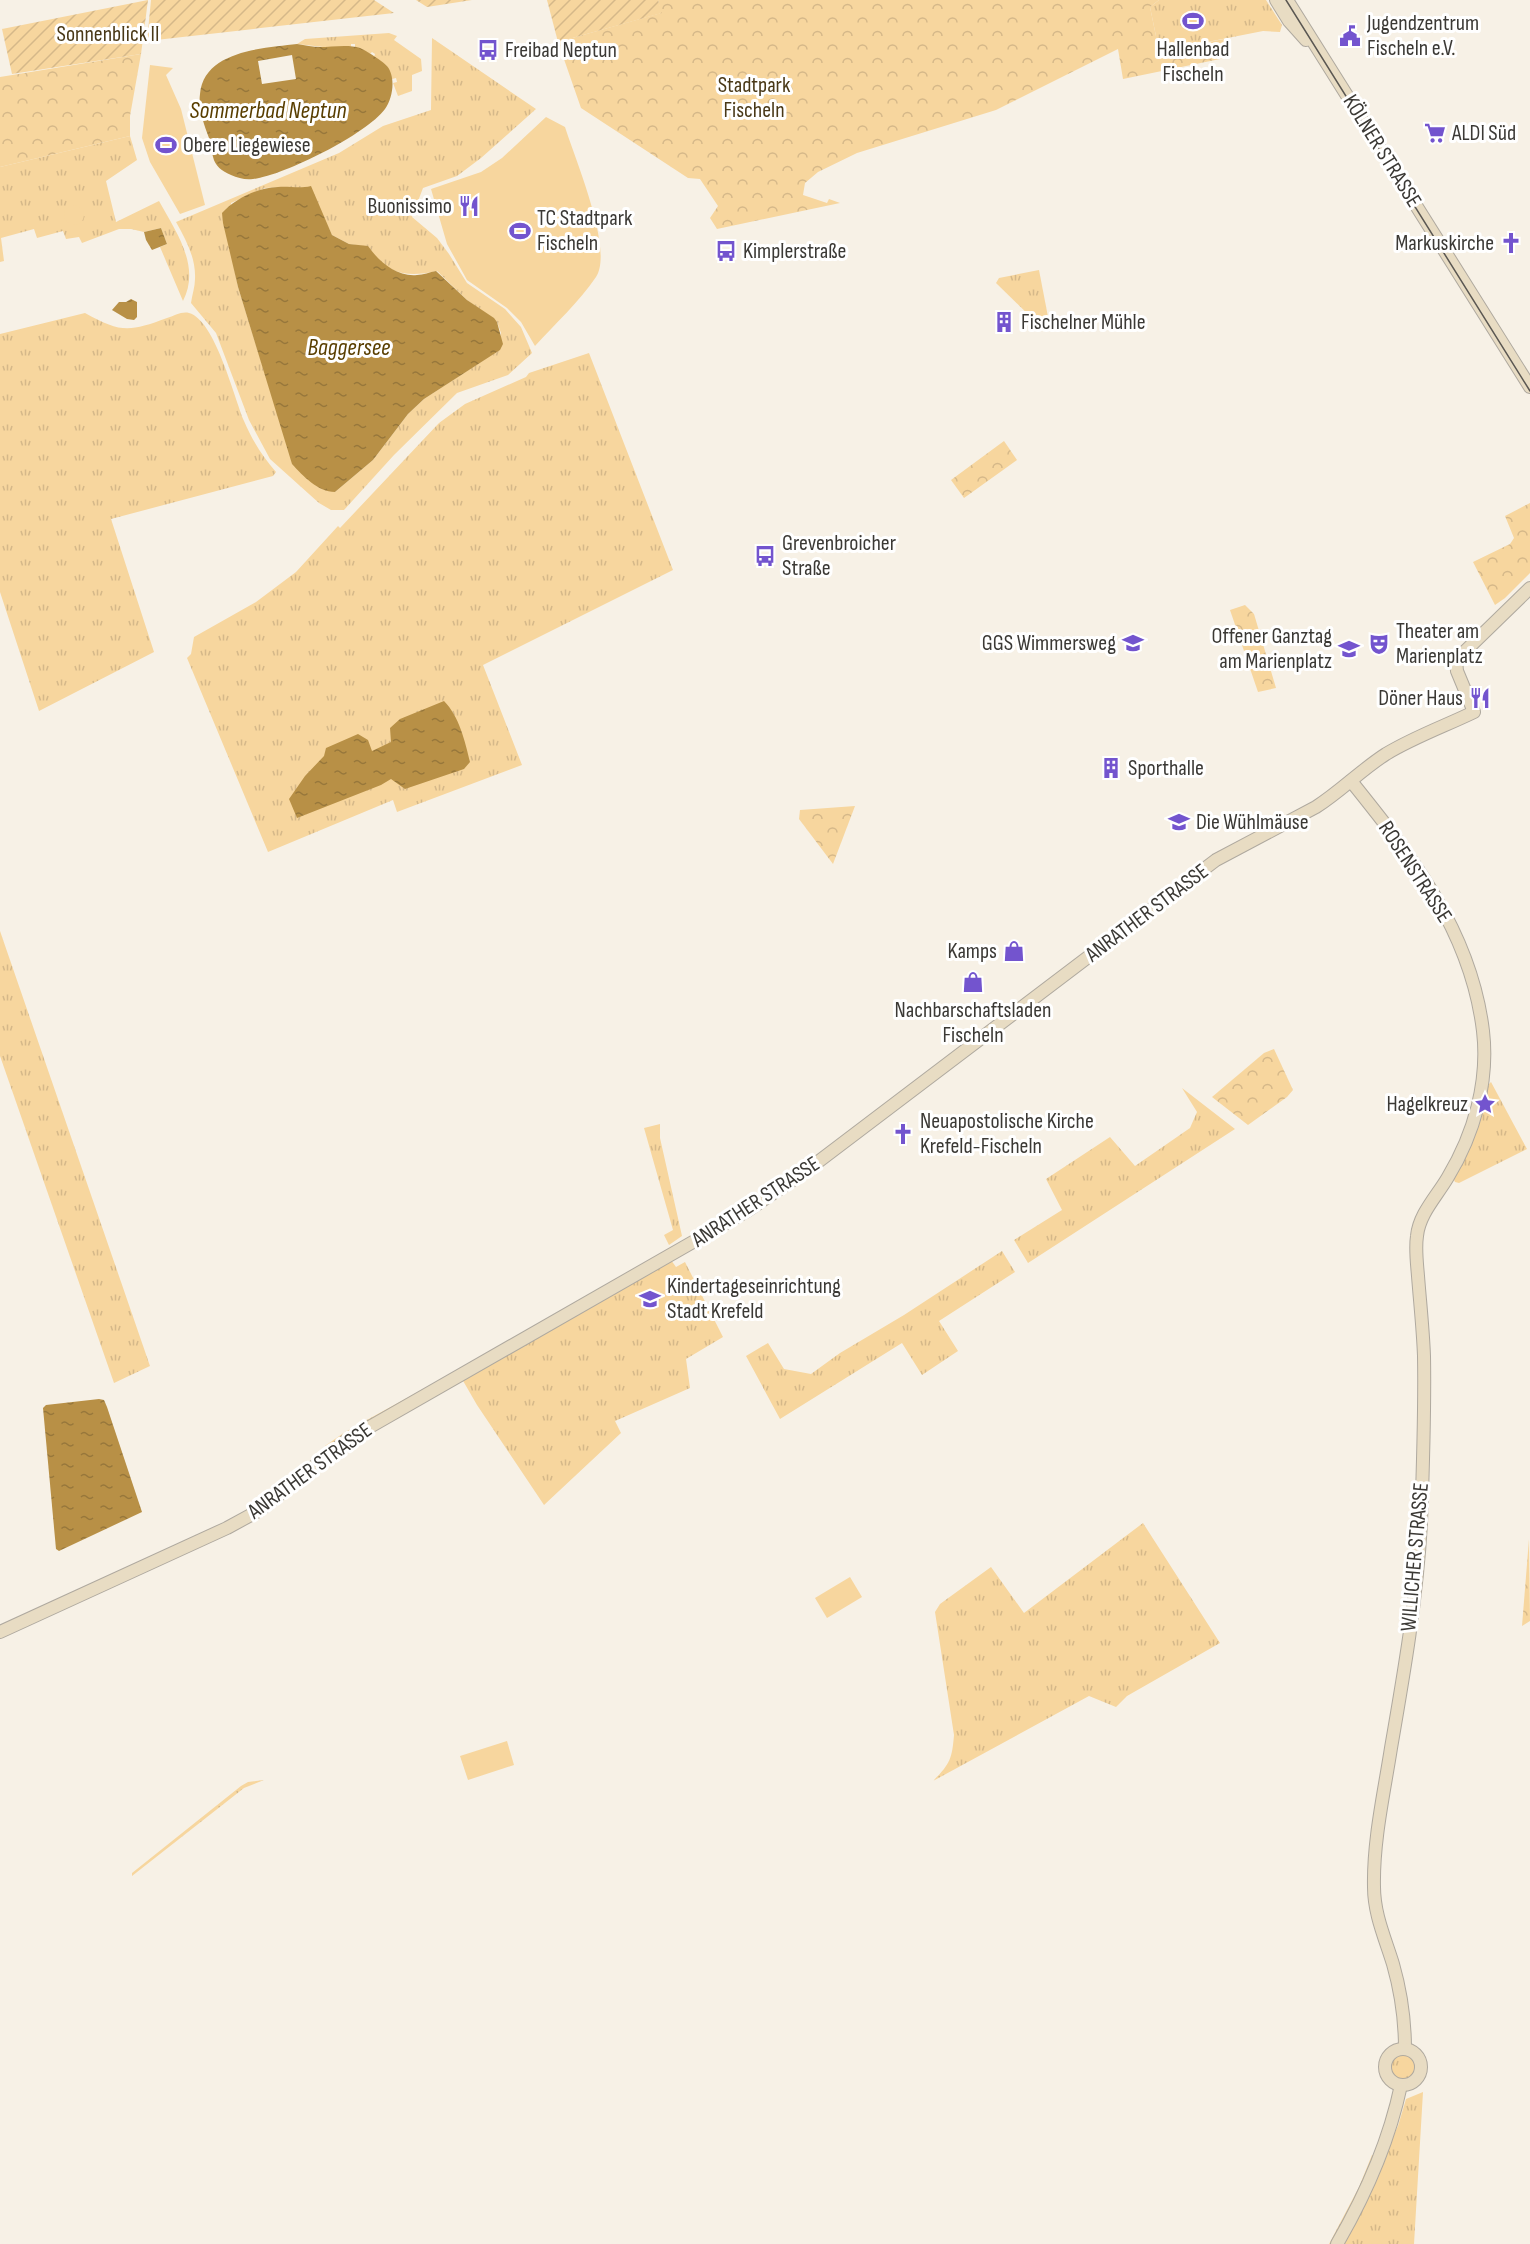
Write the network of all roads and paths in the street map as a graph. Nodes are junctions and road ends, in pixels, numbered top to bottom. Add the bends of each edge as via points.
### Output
1 (1276, 0) edge
2 (1287, 0) edge
3 (1330, 68) junction
4 (1530, 387) edge
5 (1530, 588) edge
6 (1352, 781) junction
7 (1484, 1074) joint
8 (0, 1632) edge
9 (1405, 2049) junction
10 (1401, 2085) junction
11 (1337, 2244) edge

1 - 3 main road, KÖLNER STRASSE
2 - 3 main road, KÖLNER STRASSE
3 - 4 main road, KÖLNER STRASSE
5 - 6 main road, ANRATHER STRASSE via 1456,660 1474,712 1403,744
6 - 7 main road, ROSENSTRASSE via 1410,857 1454,931 1479,998
6 - 8 main road, ANRATHER STRASSE via 1316,807 1216,860 806,1171 747,1211 347,1440 260,1510
7 - 9 main road, WILLICHER STRASSE via 1463,1152 1423,1216 1416,1237 1424,1356 1421,1522 1416,1584 1374,1885 1374,1905 1401,1995
9 - 10 main road via 1389,2056 1385,2067 1389,2078
9 - 10 main road via 1417,2056 1421,2069 1415,2081
10 - 11 main road via 1382,2150

